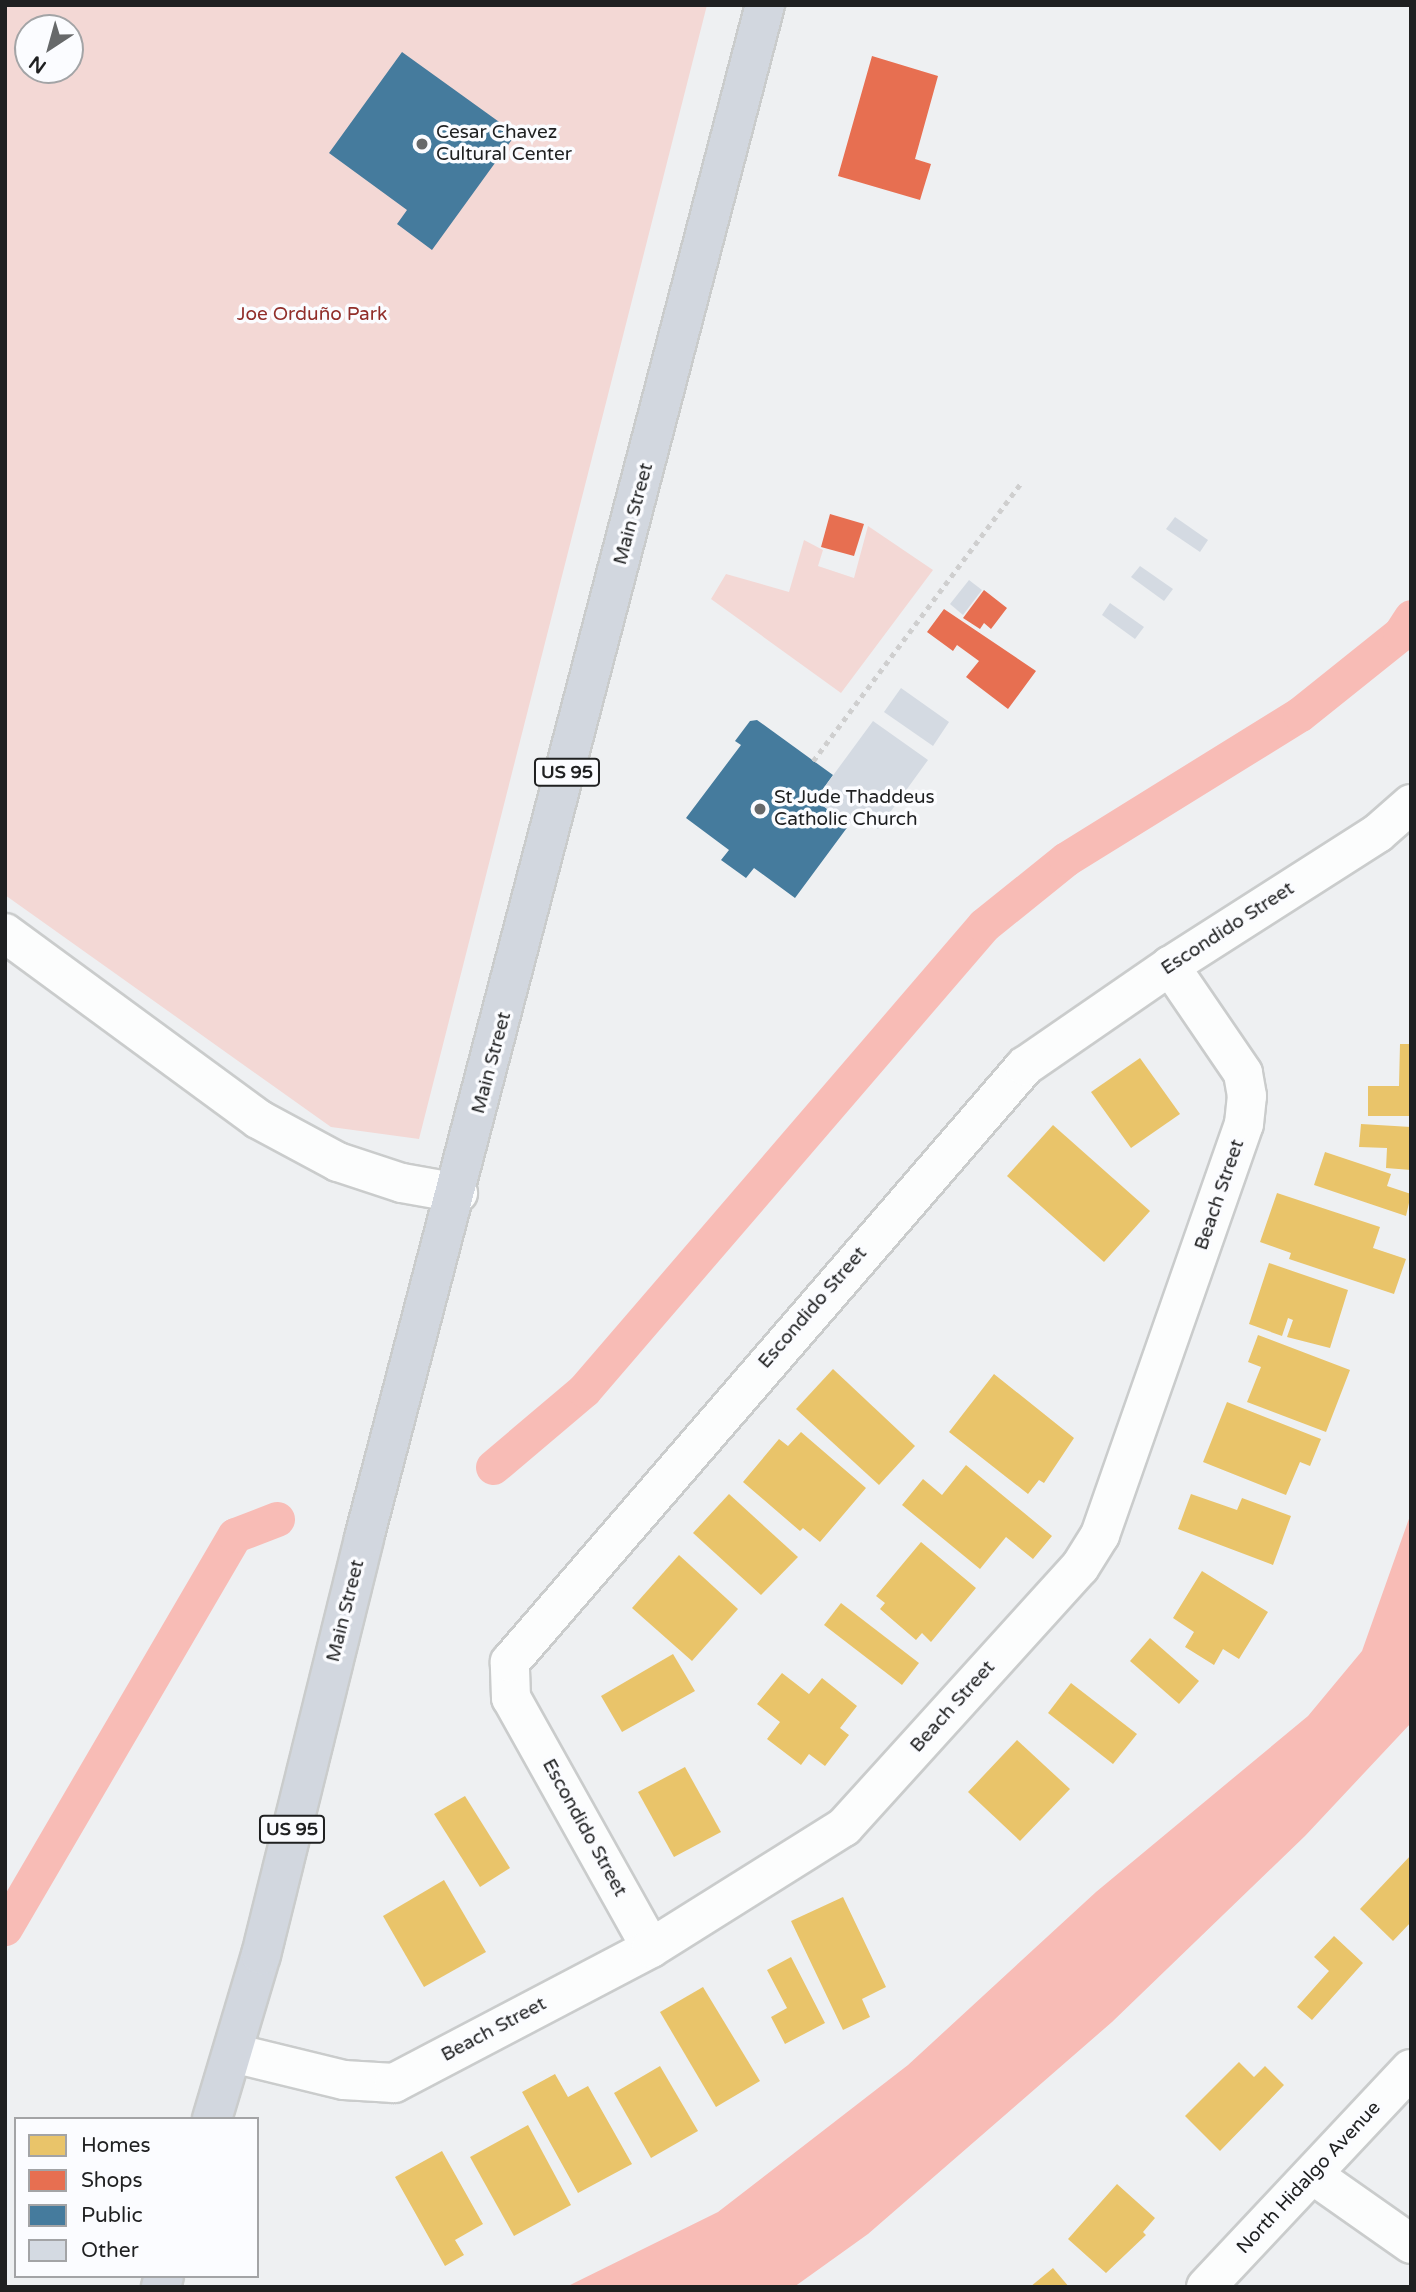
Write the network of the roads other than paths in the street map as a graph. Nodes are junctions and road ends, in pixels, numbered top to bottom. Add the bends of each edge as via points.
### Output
1 (765, 5) edge
2 (1411, 804) edge
3 (5, 933) edge
4 (1170, 966) junction
5 (458, 1193) junction
6 (651, 1948) junction
7 (233, 2053) junction
8 (1411, 2070) edge
9 (213, 2117) edge
10 (1313, 2175) junction
11 (1411, 2245) edge
12 (1206, 2287) edge

1 - 5 highway, Main Street / US 95
2 - 4 street, Escondido Street via 1378,832
3 - 5 street via 258,1119 338,1162 402,1183
4 - 6 street, Beach Street via 1243,1073 1247,1096 1244,1124 1100,1535 1080,1567 844,1827
4 - 6 street, Escondido Street via 1026,1066 510,1662 511,1698
5 - 7 highway, Main Street / US 95
6 - 7 street, Beach Street via 394,2083 344,2080
7 - 9 highway, Main Street / US 95
8 - 10 street, North Hidalgo Avenue
10 - 11 street
10 - 12 street, North Hidalgo Avenue

